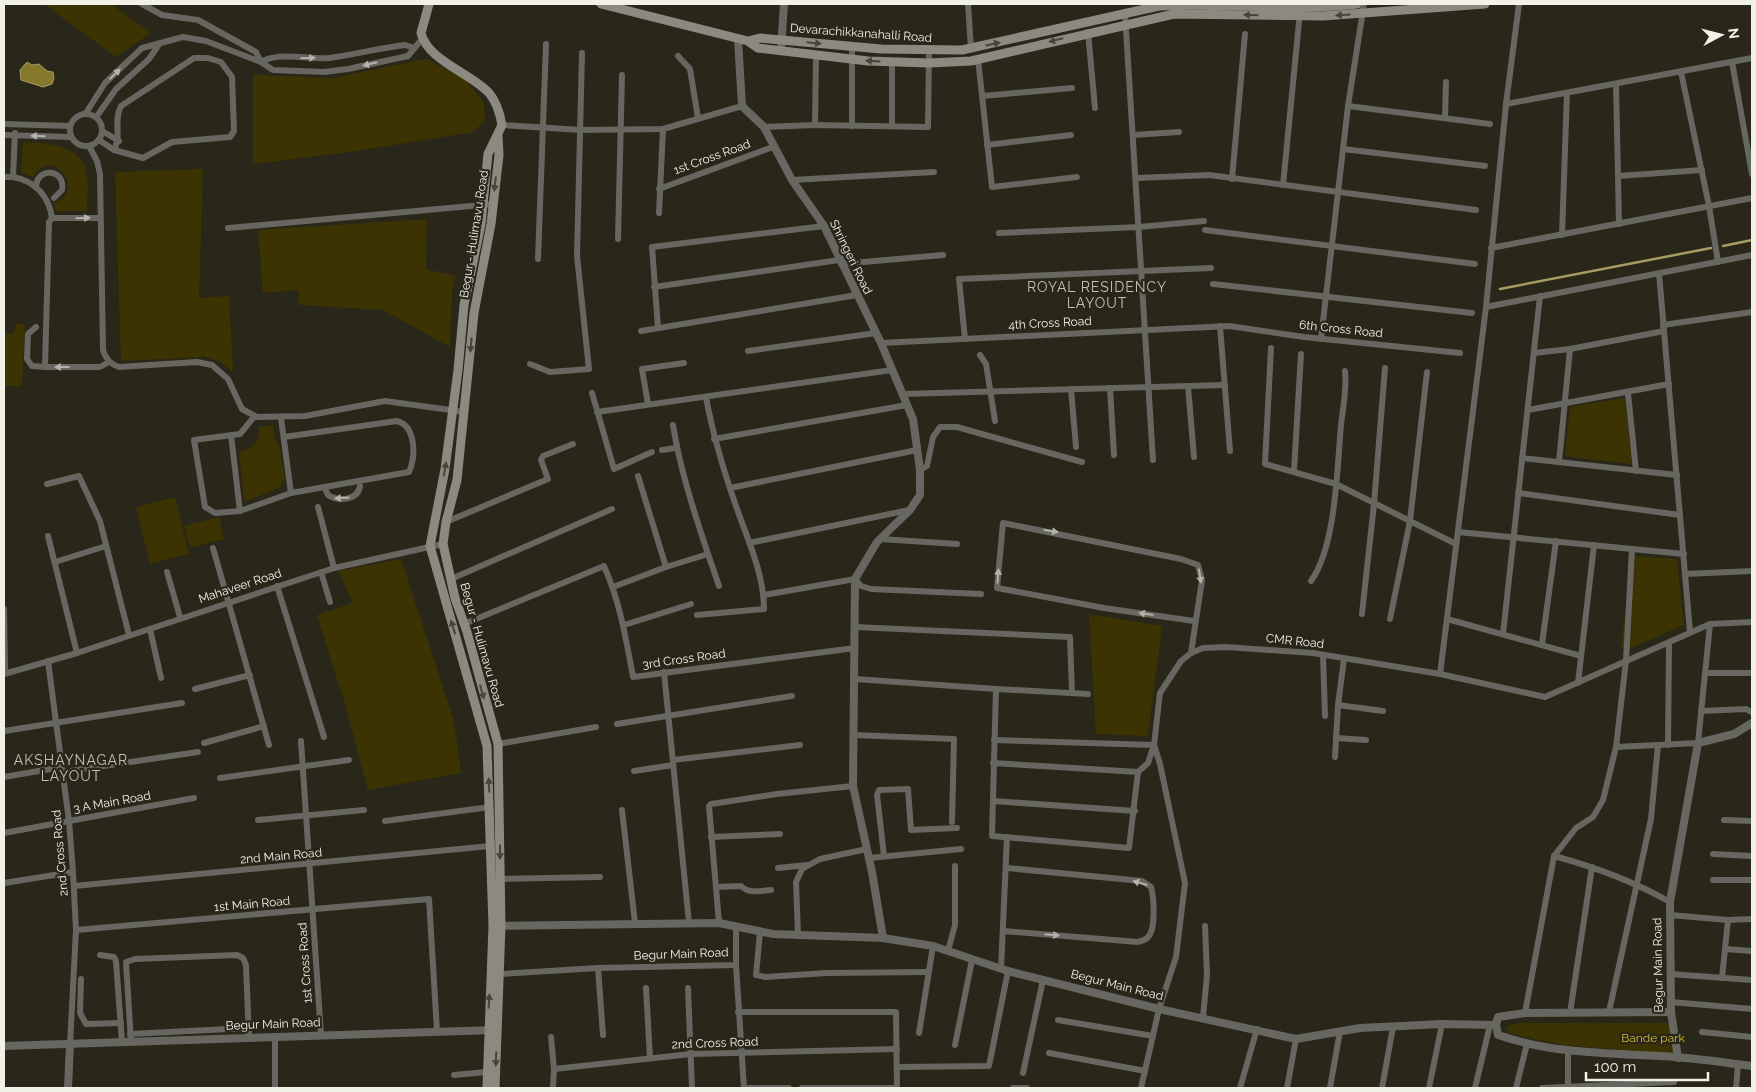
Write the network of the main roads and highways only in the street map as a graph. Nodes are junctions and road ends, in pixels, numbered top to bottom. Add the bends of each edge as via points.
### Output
1 (429, 4) edge
2 (601, 4) edge
3 (1357, 4) edge
4 (1485, 4) edge
5 (1319, 9) edge
6 (1226, 11) junction
7 (748, 41) junction
8 (498, 136) junction
9 (497, 926) junction
10 (492, 1030) junction
11 (487, 1088) edge
12 (495, 1088) edge

1 - 8 main road via 421,27 422,39 429,50 490,94 502,125
2 - 7 main road, Devarachikkanahalli Road
3 - 5 main road, Devarachikkanahalli Road
4 -> 5 main road, Devarachikkanahalli Road via 1363,14
5 - 6 main road, Devarachikkanahalli Road via 1300,12
7 -> 6 main road, Devarachikkanahalli Road via 760,38 929,51 971,48 1159,6 1190,4
6 -> 7 main road, Devarachikkanahalli Road via 1174,14 978,59 929,63 816,56 758,48
8 -> 9 main road, Begur - Hulimavu Road via 499,155 474,313 457,480 443,544 498,744 500,879
9 -> 8 main road, Begur - Hulimavu Road via 490,846 487,746 430,546 453,411 464,305 483,204 488,154
9 - 10 main road, Begur - Hulimavu Road
10 - 11 main road
10 -> 12 main road

